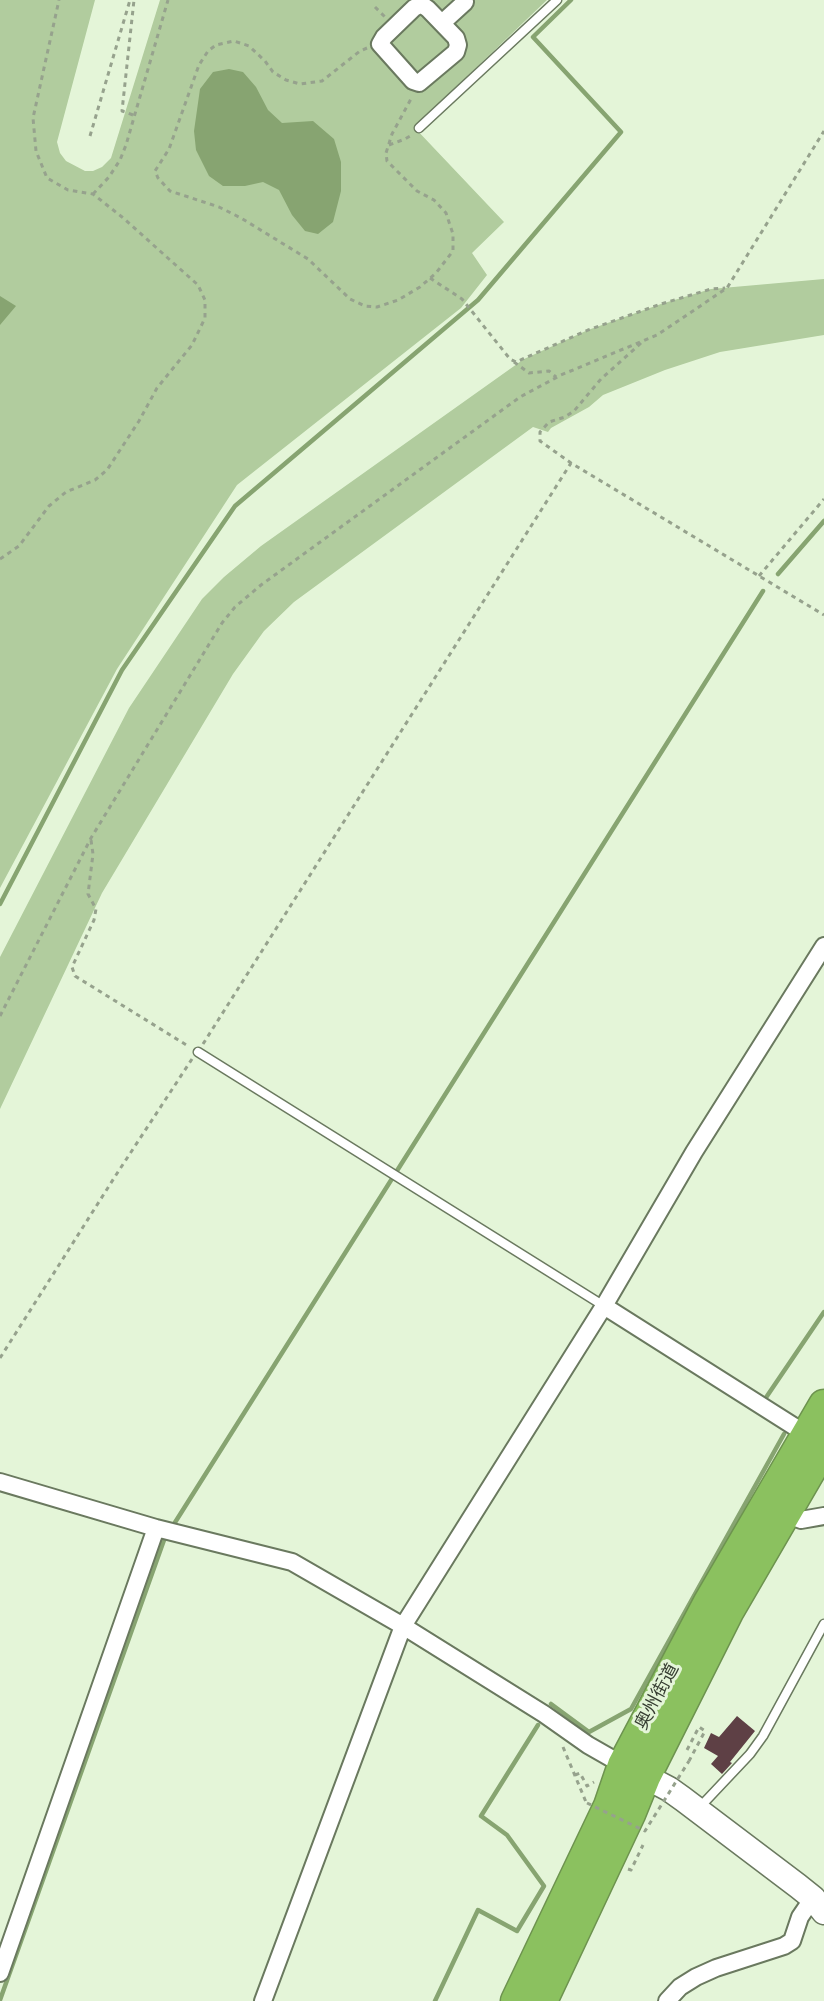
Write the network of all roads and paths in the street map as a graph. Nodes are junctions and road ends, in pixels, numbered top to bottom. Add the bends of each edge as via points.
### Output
1 (59, 0) edge
2 (132, 0) edge
3 (168, 0) edge
4 (557, 0) edge
5 (465, 2) dead end
6 (442, 23) junction
7 (380, 44) junction
8 (419, 83) junction
9 (134, 115) junction
10 (419, 128) joint
11 (824, 131) edge
12 (90, 136) dead end
13 (388, 145) junction
14 (93, 194) junction
15 (429, 278) junction
16 (727, 288) junction
17 (642, 341) junction
18 (512, 360) junction
19 (556, 377) junction
20 (572, 463) junction
21 (824, 499) edge
22 (0, 560) edge
23 (759, 576) junction
24 (824, 615) edge
25 (91, 838) junction
26 (824, 946) edge
27 (0, 1016) edge
28 (198, 1052) junction
29 (604, 1306) junction
30 (0, 1358) edge
31 (824, 1405) edge
32 (815, 1441) edge
33 (0, 1482) edge
34 (785, 1514) junction
35 (824, 1516) edge
36 (156, 1528) junction
37 (824, 1624) edge
38 (403, 1626) junction
39 (563, 1746) dead end
40 (687, 1750) dead end
41 (634, 1771) junction
42 (575, 1775) junction
43 (597, 1779) dead end
44 (697, 1810) junction
45 (818, 1905) edge
46 (0, 1973) edge
47 (263, 2001) edge
48 (516, 2001) edge
49 (542, 2001) edge
50 (667, 2001) edge

1 - 14 path via 33,118 36,151 47,178 68,190
2 - 9 path via 122,111
2 - 12 path
3 - 9 path
4 - 10 lane
5 - 6 street
6 - 7 street via 421,4
6 - 8 street via 456,38 456,52
7 - 8 street
7 - 15 path via 360,51 322,81 300,84 273,72 249,45 234,41 216,45 200,65 169,149 155,171 170,192 241,218 308,259 334,286 365,306 398,300
8 - 13 path
9 - 14 path via 120,160
10 - 13 path via 405,140
11 - 16 path
13 - 15 path via 387,161 393,169 417,191 434,200 450,222 453,251
14 - 22 path via 198,285 205,300 205,318 192,345 157,388 107,470 48,506 19,546
15 - 18 path via 462,299
16 - 17 path
16 - 18 path via 661,304 588,330 524,359
17 - 19 path
17 - 20 path via 574,411 549,422 540,432 540,441
18 - 19 path via 529,373 549,371
19 - 25 path via 507,406 235,607
20 - 23 path
20 - 28 path
21 - 23 path
23 - 24 path
25 - 27 path
25 - 28 path via 88,894 96,909 72,967 75,976
26 - 29 street via 694,1152
28 - 29 lane
28 - 30 path
29 - 32 street
29 - 38 street
31 - 32 highway, 奥州街道
32 - 34 highway, 奥州街道
32 - 41 highway, 奥州街道 via 709,1602
33 - 36 street
34 - 35 street via 801,1520
34 - 41 highway, 奥州街道
36 - 38 street via 292,1562
36 - 46 street
37 - 44 lane via 763,1736
38 - 41 street
38 - 47 street
39 - 42 path
40 - 42 path, bridge via 699,1727 705,1731 645,1831 587,1803
41 - 44 street via 669,1789
41 - 48 highway, 奥州街道 via 609,1806
41 - 49 highway, 奥州街道 via 630,1814
42 - 43 path via 580,1773 587,1786
44 - 45 street
45 - 50 street via 800,1917 792,1941 696,1977

